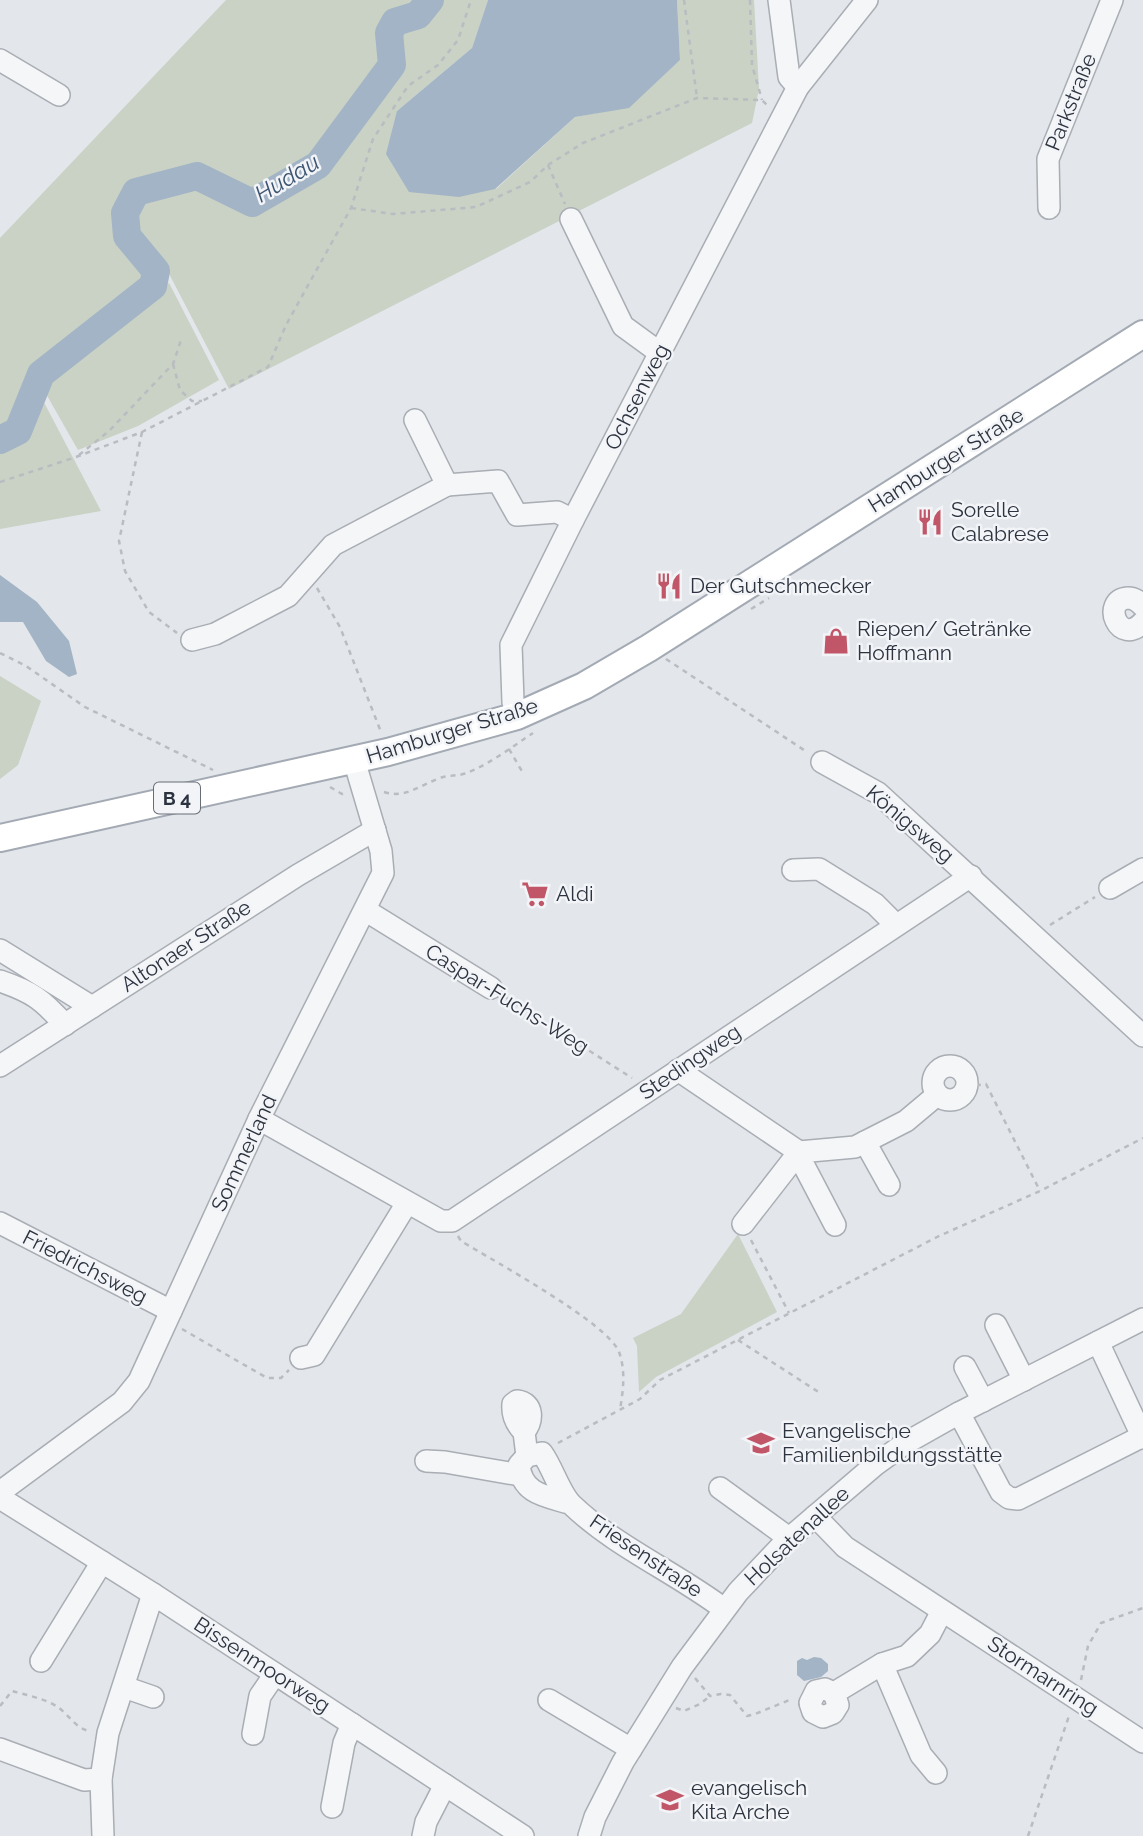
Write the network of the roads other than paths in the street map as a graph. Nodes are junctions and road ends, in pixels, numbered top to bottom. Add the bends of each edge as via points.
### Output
1 (779, 0) edge
2 (867, 0) edge
3 (1112, 0) edge
4 (0, 60) edge
5 (797, 86) junction
6 (59, 95) dead end
7 (1049, 208) dead end
8 (571, 219) road end
9 (1143, 334) edge
10 (660, 353) junction
11 (415, 420) dead end
12 (447, 485) junction
13 (573, 520) junction
14 (1143, 606) edge
15 (1143, 622) edge
16 (192, 639) road end
17 (527, 723) junction
18 (354, 760) junction
19 (822, 762) road end
20 (375, 830) junction
21 (0, 838) edge
22 (1143, 869) edge
23 (793, 870) dead end
24 (971, 876) junction
25 (1110, 888) road end
26 (365, 909) junction
27 (896, 925) junction
28 (0, 950) edge
29 (0, 981) edge
30 (491, 988) road end
31 (92, 1007) junction
32 (65, 1025) junction
33 (1143, 1036) edge
34 (0, 1066) edge
35 (678, 1070) junction
36 (937, 1095) junction
37 (259, 1119) junction
38 (865, 1142) junction
39 (799, 1152) junction
40 (889, 1185) dead end
41 (407, 1203) junction
42 (0, 1223) edge
43 (743, 1224) road end
44 (835, 1225) dead end
45 (169, 1316) junction
46 (1143, 1319) edge
47 (996, 1325) dead end
48 (1098, 1342) junction
49 (301, 1358) road end
50 (965, 1367) dead end
51 (1024, 1380) junction
52 (983, 1401) junction
53 (959, 1413) junction
54 (524, 1432) dead end
55 (1143, 1437) edge
56 (426, 1461) dead end
57 (530, 1462) junction
58 (720, 1488) dead end
59 (0, 1492) edge
60 (0, 1498) edge
61 (569, 1503) junction
62 (815, 1516) junction
63 (789, 1538) junction
64 (102, 1562) junction
65 (153, 1594) junction
66 (724, 1609) junction
67 (942, 1611) junction
68 (41, 1661) dead end
69 (882, 1664) junction
70 (275, 1674) junction
71 (124, 1687) junction
72 (153, 1698) dead end
73 (810, 1698) road end
74 (549, 1700) dead end
75 (352, 1724) junction
76 (253, 1734) dead end
77 (1143, 1742) edge
78 (0, 1749) edge
79 (631, 1749) junction
80 (936, 1773) dead end
81 (101, 1779) junction
82 (445, 1785) junction
83 (332, 1807) dead end
84 (103, 1836) edge
85 (424, 1836) edge
86 (523, 1836) edge
87 (589, 1836) edge

1 - 5 street via 789,77
2 - 5 street, Ochsenweg
3 - 7 street, Parkstraße via 1048,159
4 - 6 street
5 - 10 street, Ochsenweg
8 - 10 street via 622,326
9 - 17 main road, Hamburger Straße / B 4
10 - 13 street, Ochsenweg
11 - 12 street
12 - 13 street via 498,481 517,515 557,512
12 - 16 street via 333,545 288,596 215,634
13 - 17 street, Ochsenweg via 511,645 513,702
14 - 15 street via 1125,599 1116,605 1114,615 1126,629
17 - 18 main road, Hamburger Straße / B 4
18 - 20 street, Sommerland
18 - 21 main road, Hamburger Straße / B 4
19 - 24 street, Königsweg via 878,793
20 - 26 street, Sommerland via 383,873
20 - 31 street, Altonaer Straße
22 - 25 street
23 - 27 street via 819,869 875,904
24 - 27 street, Stedingweg
24 - 33 street, Königsweg
26 - 30 street, Caspar-Fuchs-Weg
26 - 37 street, Sommerland
27 - 35 street, Stedingweg
28 - 31 street
29 - 32 street via 30,992
31 - 32 street, Altonaer Straße
32 - 34 street, Altonaer Straße
35 - 39 street
35 - 41 street, Stedingweg via 452,1221 441,1222
36 - 36 street via 936,1073 945,1067 962,1071 966,1087 961,1096 952,1100
36 - 38 street via 906,1121
37 - 41 street
37 - 45 street, Sommerland
38 - 39 street
38 - 40 street
39 - 43 street
39 - 44 street
41 - 49 street via 314,1355
42 - 45 street, Friedrichsweg
45 - 59 street, Sommerland via 139,1381 122,1402
46 - 48 street, Holsatenallee
47 - 51 street
48 - 51 street, Holsatenallee
48 - 55 street
50 - 52 street
51 - 52 street, Holsatenallee
52 - 53 street, Holsatenallee
53 - 55 street via 1001,1492 1009,1498 1018,1499
53 - 62 street, Holsatenallee via 904,1444
54 - 57 street
56 - 57 street
57 - 61 street, Friesenstraße via 551,1466
57 - 61 street, Friesenstraße via 536,1493
58 - 63 street
60 - 64 street, Bissenmoorweg
61 - 66 street, Friesenstraße
62 - 63 street, Holsatenallee
62 - 67 street, Stormarnring via 845,1547
63 - 66 street, Holsatenallee
64 - 65 street, Bissenmoorweg
64 - 68 street
65 - 70 street, Bissenmoorweg
65 - 71 street
66 - 79 street, Holsatenallee
67 - 69 street via 930,1634 907,1656
67 - 77 street, Stormarnring
69 - 73 street via 834,1693 820,1689
69 - 80 street via 922,1755
70 - 75 street, Bissenmoorweg
70 - 76 street via 260,1696
71 - 72 street
71 - 81 street via 108,1733
74 - 79 street
75 - 82 street, Bissenmoorweg
75 - 83 street
78 - 81 street via 84,1780
79 - 87 street, Holsatenallee
81 - 84 street
82 - 85 street
82 - 86 street, Bissenmoorweg

